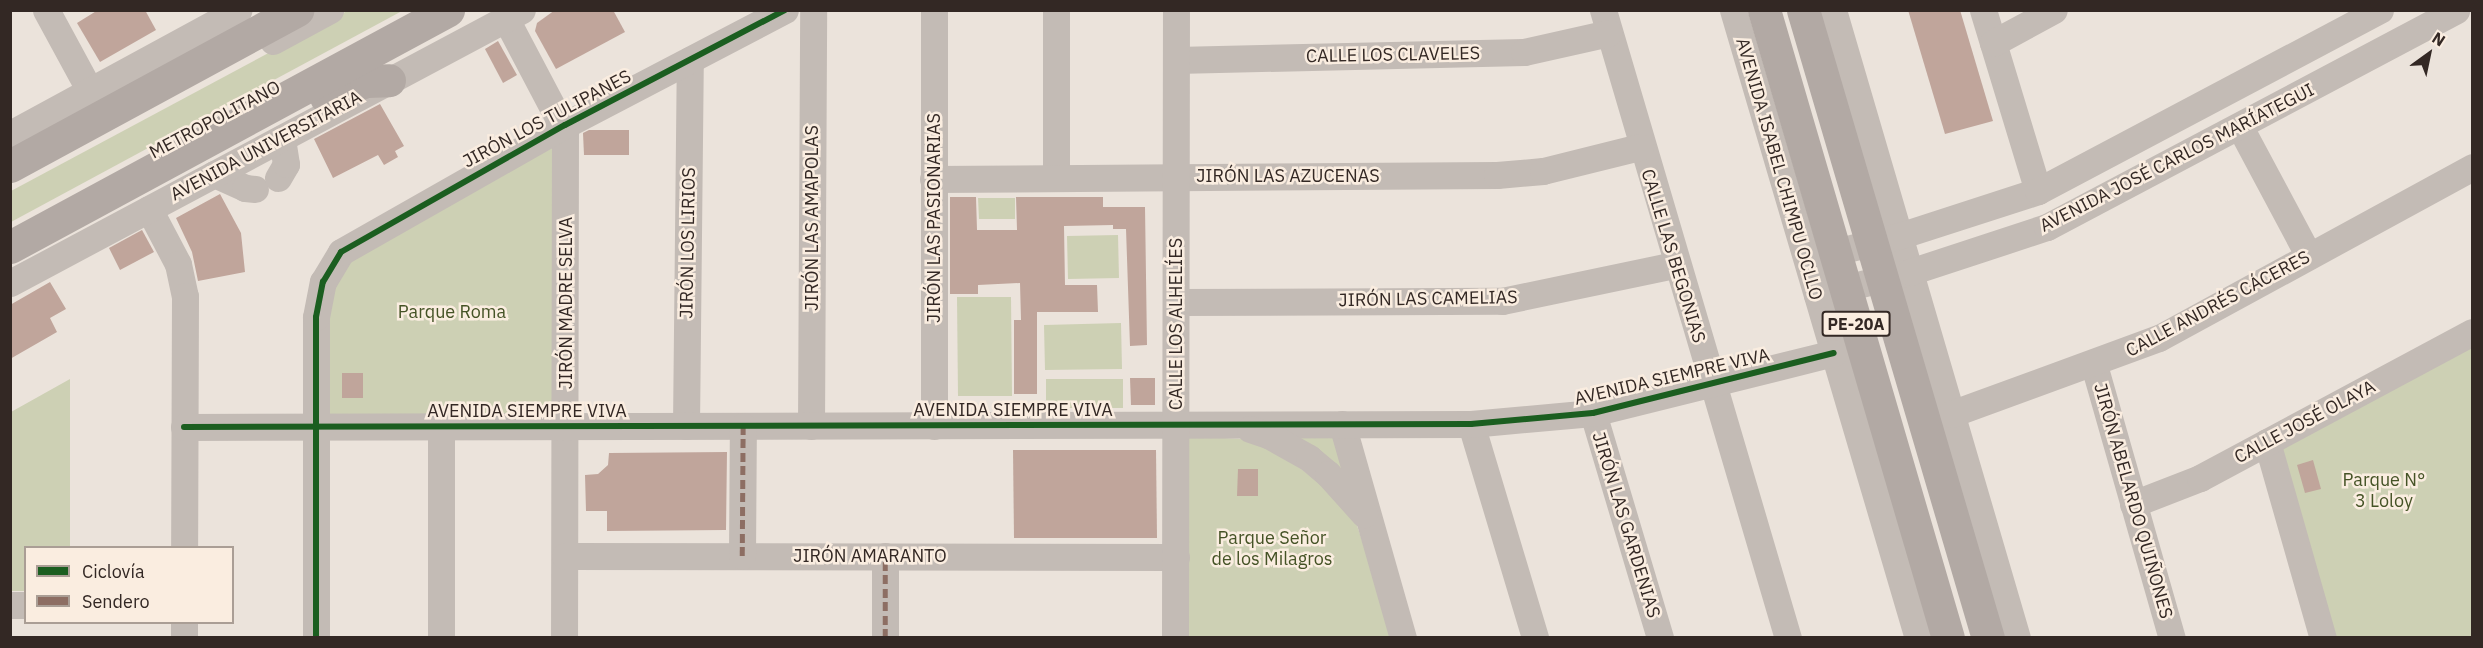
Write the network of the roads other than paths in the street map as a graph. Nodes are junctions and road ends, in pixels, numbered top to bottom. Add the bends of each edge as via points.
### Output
1 (46, 10) edge
2 (238, 10) edge
3 (297, 10) edge
4 (330, 10) edge
5 (419, 10) edge
6 (448, 10) edge
7 (785, 10) edge
8 (813, 10) edge
9 (934, 10) edge
10 (1056, 10) edge
11 (1176, 10) edge
12 (1733, 10) edge
13 (1764, 10) edge
14 (1803, 10) edge
15 (1833, 10) edge
16 (1983, 10) edge
17 (2054, 10) edge
18 (2380, 10) edge
19 (2456, 10) edge
20 (514, 15) edge
21 (1606, 22) edge
22 (1993, 43) junction
23 (690, 60) junction
24 (1176, 60) junction
25 (390, 80) junction
26 (90, 91) junction
27 (245, 122) junction
28 (565, 125) junction
29 (2240, 127) junction
30 (75, 131) junction
31 (10, 134) edge
32 (282, 138) junction
33 (10, 146) edge
34 (1640, 147) junction
35 (10, 166) edge
36 (2472, 167) edge
37 (214, 174) junction
38 (1056, 177) junction
39 (1175, 177) junction
40 (933, 179) junction
41 (10, 182) edge
42 (2038, 191) junction
43 (149, 208) junction
44 (10, 229) edge
45 (44, 229) junction
46 (1885, 239) junction
47 (10, 247) edge
48 (1820, 255) junction
49 (2309, 256) junction
50 (1675, 265) junction
51 (10, 268) edge
52 (1896, 275) junction
53 (10, 283) edge
54 (1831, 292) junction
55 (1177, 302) junction
56 (2472, 332) edge
57 (1834, 353) junction
58 (2094, 365) junction
59 (1712, 386) junction
60 (1593, 413) junction
61 (1952, 414) junction
62 (1342, 423) junction
63 (1238, 424) junction
64 (1471, 424) junction
65 (1176, 425) junction
66 (441, 426) junction
67 (565, 426) junction
68 (686, 426) junction
69 (742, 426) junction
70 (811, 426) junction
71 (934, 426) junction
72 (184, 427) junction
73 (316, 427) junction
74 (2267, 442) junction
75 (2133, 504) junction
76 (1370, 522) junction
77 (184, 546) edge
78 (565, 556) junction
79 (742, 556) junction
80 (885, 556) junction
81 (1176, 557) junction
82 (316, 638) edge
83 (441, 638) edge
84 (564, 638) edge
85 (885, 638) edge
86 (1175, 638) edge
87 (1403, 638) edge
88 (1535, 638) edge
89 (1660, 638) edge
90 (1788, 638) edge
91 (1918, 638) edge
92 (1948, 638) edge
93 (1988, 638) edge
94 (2017, 638) edge
95 (2172, 638) edge
96 (2323, 638) edge

1 - 26 street
2 - 26 street
3 - 30 main road
4 - 41 street
5 - 44 street, METROPOLITANO
6 - 27 main road, AVENIDA UNIVERSITARIA
7 - 23 street, JIRÓN LOS TULIPANES
8 - 70 street, JIRÓN LAS AMAPOLAS
9 - 40 street, JIRÓN LAS PASIONARIAS
10 - 38 street
11 - 24 street, CALLE LOS ALHELÍES
12 - 48 street, AVENIDA ISABEL CHIMPU OCLLO
13 - 48 main road, AVENIDA ISABEL CHIMPU OCLLO / PE-20A
14 - 46 main road, PE-20A
15 - 46 street
16 - 22 street
17 - 22 street
18 - 42 street, AVENIDA JOSÉ CARLOS MARÍATEGUI
19 - 29 street, AVENIDA JOSÉ CARLOS MARÍATEGUI
20 - 25 street, AVENIDA UNIVERSITARIA
20 - 28 street, JIRÓN MADRE SELVA
21 - 24 street, CALLE LOS CLAVELES via 1524,52
21 - 34 street, CALLE LAS BEGONIAS
22 - 42 street
23 - 28 street, JIRÓN LOS TULIPANES
23 - 68 street, JIRÓN LOS LIRIOS
24 - 39 street, CALLE LOS ALHELÍES
25 - 27 main road via 366,81 278,116
25 - 32 street, AVENIDA UNIVERSITARIA
26 - 31 street
27 - 45 main road, AVENIDA UNIVERSITARIA
28 - 67 street, JIRÓN MADRE SELVA
28 - 73 street, JIRÓN LOS TULIPANES via 353,243 331,267 316,317
29 - 49 street
29 - 52 street, AVENIDA JOSÉ CARLOS MARÍATEGUI via 2047,227
30 - 33 main road via 40,135
30 - 35 main road
32 - 37 street, AVENIDA UNIVERSITARIA
32 - 37 street via 286,164 266,183 245,188
34 - 39 street, JIRÓN LAS AZUCENAS via 1543,171 1497,174
34 - 50 street, CALLE LAS BEGONIAS
36 - 49 street, CALLE ANDRÉS CÁCERES
37 - 43 street, AVENIDA UNIVERSITARIA
38 - 39 street, JIRÓN LAS AZUCENAS
38 - 40 street, JIRÓN LAS AZUCENAS
39 - 55 street, CALLE LOS ALHELÍES
40 - 71 street, JIRÓN LAS PASIONARIAS
42 - 46 street, AVENIDA JOSÉ CARLOS MARÍATEGUI
43 - 53 street, AVENIDA UNIVERSITARIA
43 - 72 street via 178,264 184,296
45 - 47 main road, AVENIDA UNIVERSITARIA
45 - 51 main road
46 - 48 street, AVENIDA JOSÉ CARLOS MARÍATEGUI
46 - 52 main road, PE-20A
48 - 54 main road, AVENIDA ISABEL CHIMPU OCLLO / PE-20A
49 - 58 street, CALLE ANDRÉS CÁCERES via 2159,338
50 - 55 street, JIRÓN LAS CAMELIAS via 1502,301
50 - 59 street, CALLE LAS BEGONIAS
52 - 54 street, AVENIDA JOSÉ CARLOS MARÍATEGUI
52 - 61 street
52 - 93 main road, PE-20A
54 - 57 street, AVENIDA ISABEL CHIMPU OCLLO
54 - 92 main road, AVENIDA ISABEL CHIMPU OCLLO / PE-20A
55 - 65 street, CALLE LOS ALHELÍES
56 - 74 street, CALLE JOSÉ OLAYA
57 - 59 street, AVENIDA SIEMPRE VIVA
57 - 91 street, AVENIDA ISABEL CHIMPU OCLLO
58 - 61 street, CALLE ANDRÉS CÁCERES
58 - 75 street, JIRÓN ABELARDO QUIÑONES
59 - 60 street, AVENIDA SIEMPRE VIVA
59 - 90 street, CALLE LAS BEGONIAS
60 - 64 street, AVENIDA SIEMPRE VIVA
60 - 89 street, JIRÓN LAS GARDENIAS
61 - 94 street
62 - 63 street, AVENIDA SIEMPRE VIVA
62 - 64 street, AVENIDA SIEMPRE VIVA
62 - 76 street
63 - 65 street, AVENIDA SIEMPRE VIVA
63 - 76 street via 1309,458 1347,493
64 - 88 street
65 - 71 street, AVENIDA SIEMPRE VIVA
65 - 81 street, CALLE LOS ALHELÍES
66 - 67 street, AVENIDA SIEMPRE VIVA
66 - 73 street, AVENIDA SIEMPRE VIVA
66 - 83 street
67 - 68 street, AVENIDA SIEMPRE VIVA
67 - 78 street, JIRÓN MADRE SELVA
68 - 69 street, AVENIDA SIEMPRE VIVA
69 - 70 street, AVENIDA SIEMPRE VIVA
69 - 79 street
70 - 71 street, AVENIDA SIEMPRE VIVA
72 - 73 street, AVENIDA SIEMPRE VIVA
72 - 77 street
73 - 82 street
74 - 75 street, CALLE JOSÉ OLAYA via 2200,478
74 - 96 street
75 - 95 street, JIRÓN ABELARDO QUIÑONES
76 - 87 street
78 - 79 street, JIRÓN AMARANTO
78 - 84 street, JIRÓN MADRE SELVA
79 - 80 street, JIRÓN AMARANTO
80 - 81 street, JIRÓN AMARANTO
80 - 85 street
81 - 86 street, CALLE LOS ALHELÍES

